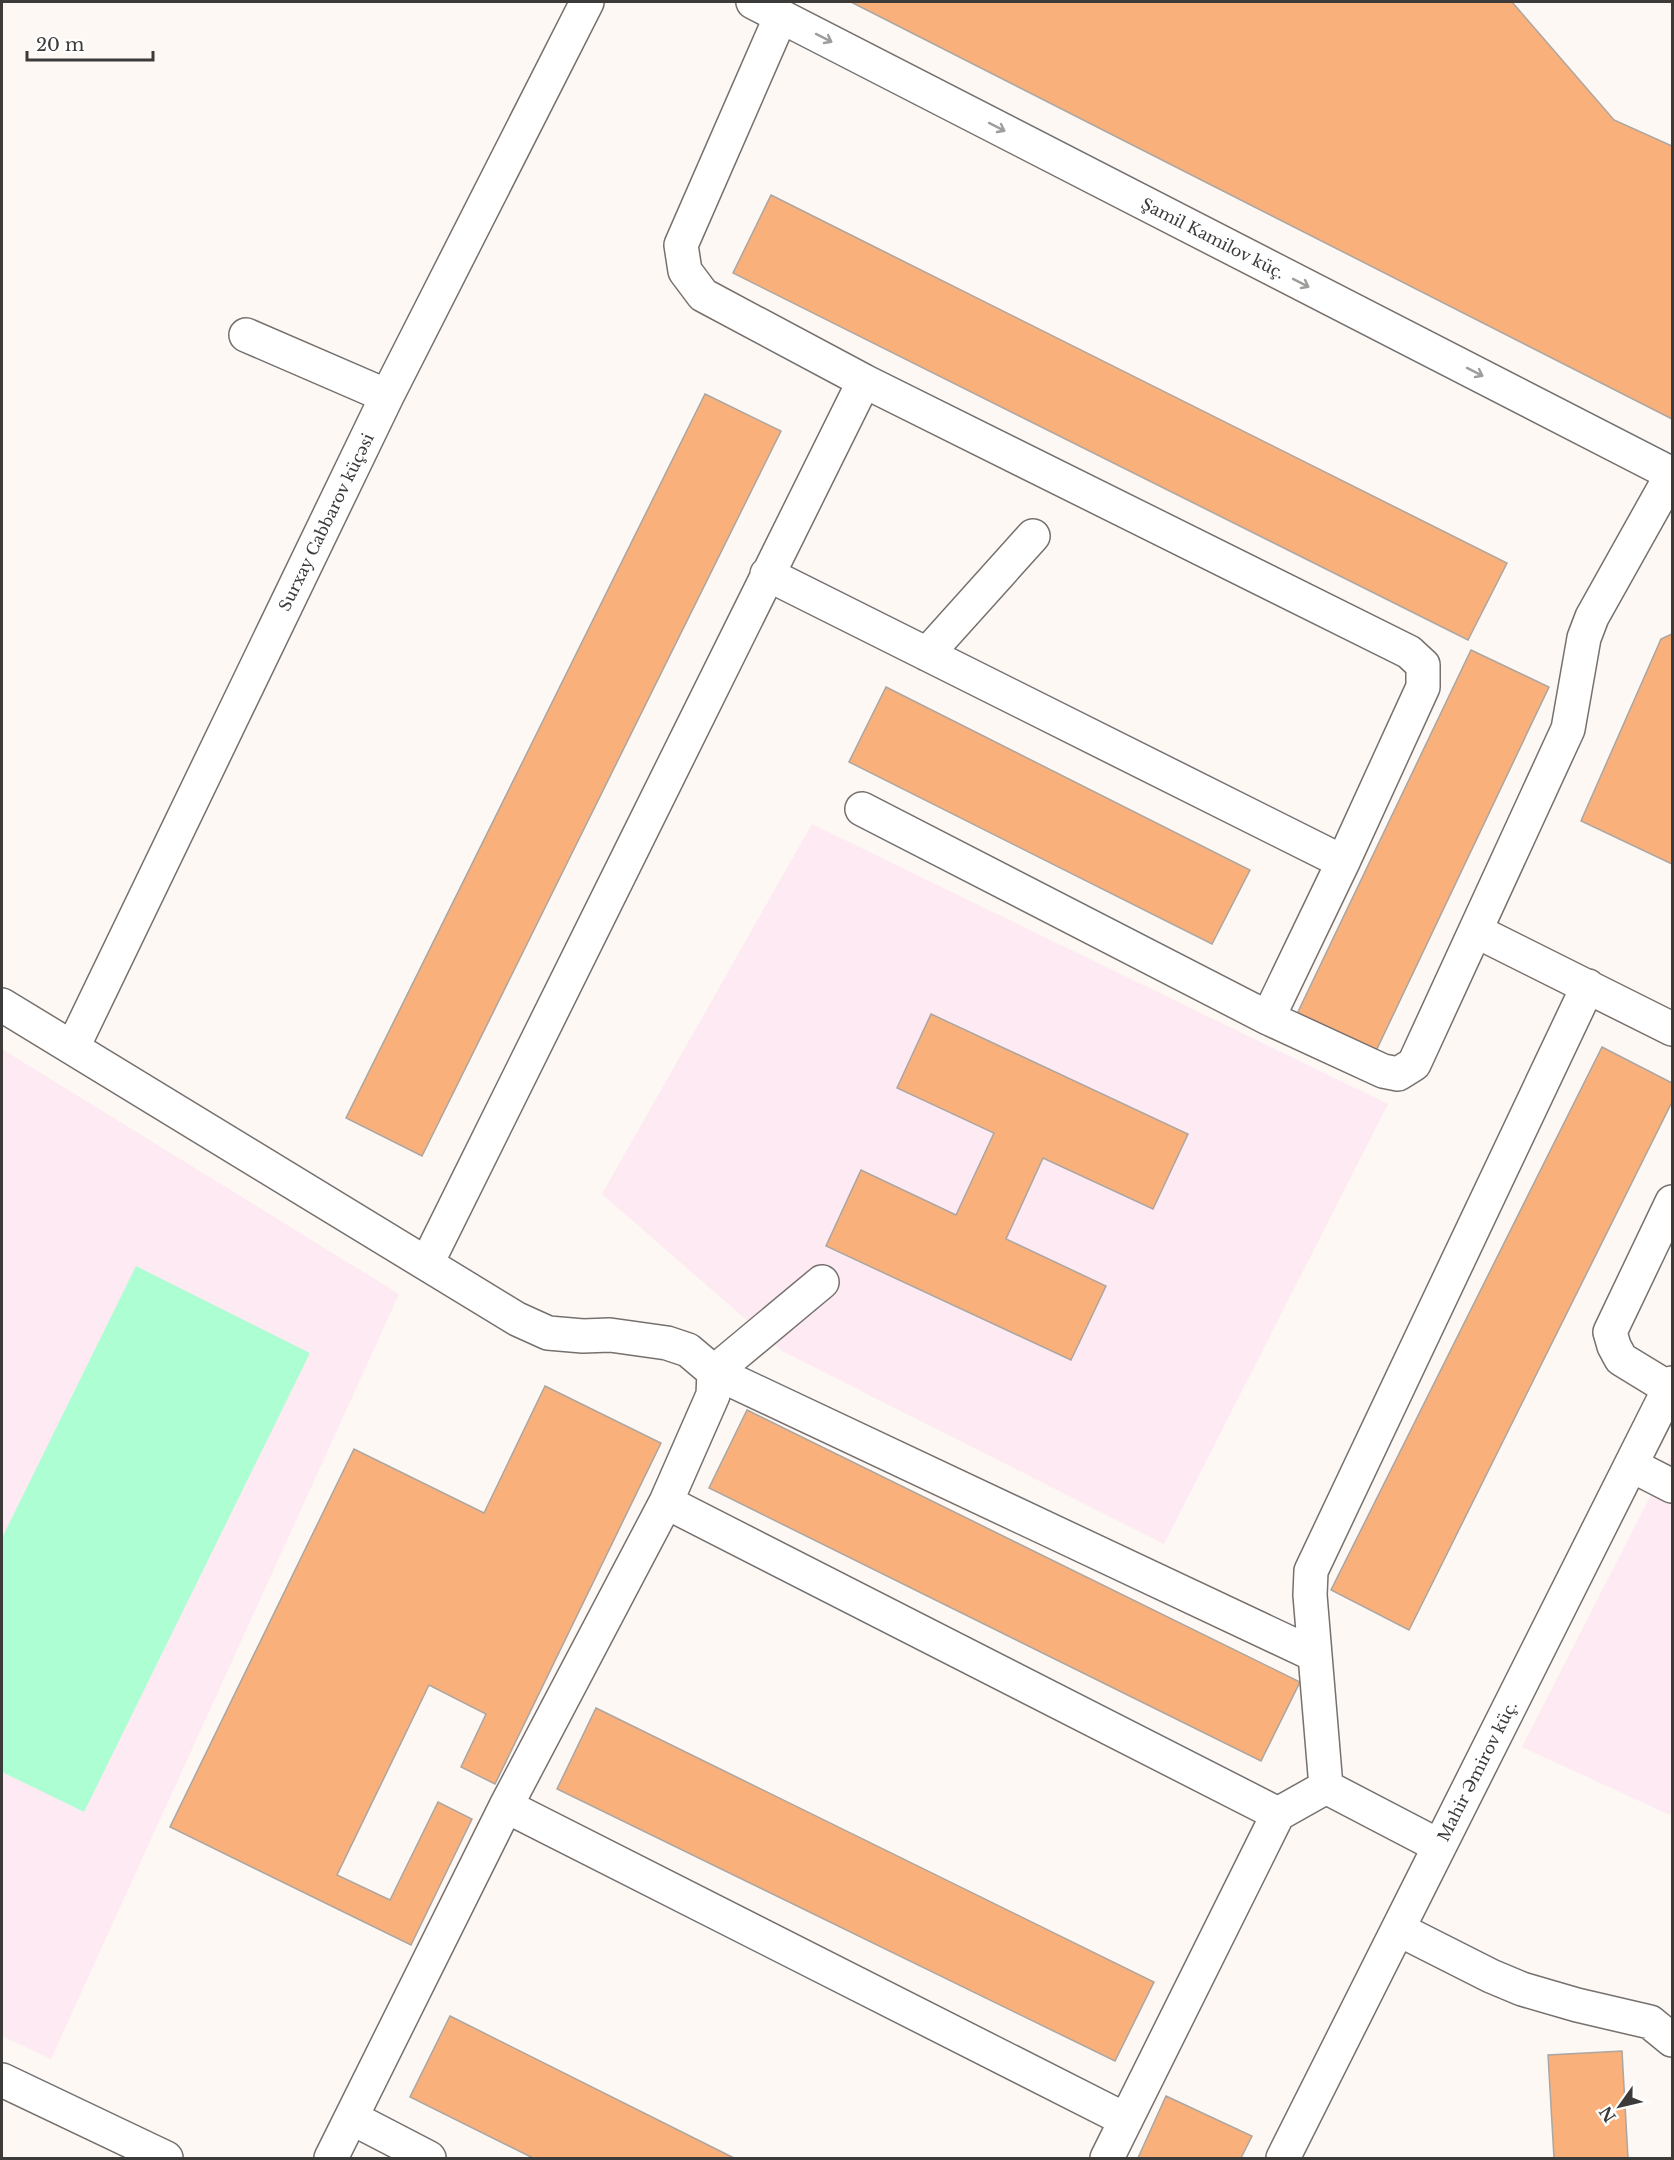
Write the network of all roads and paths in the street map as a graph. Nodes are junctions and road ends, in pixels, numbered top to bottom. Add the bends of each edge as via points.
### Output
1 (587, 2) edge
2 (753, 2) edge
3 (781, 16) junction
4 (246, 335) dead end
5 (864, 381) junction
6 (387, 396) junction
7 (1672, 474) edge
8 (1033, 536) dead end
9 (767, 574) junction
10 (927, 654) junction
11 (862, 809) dead end
12 (1343, 862) junction
13 (1476, 931) junction
14 (1588, 987) junction
15 (2, 1005) edge
16 (1268, 1018) junction
17 (1672, 1029) edge
18 (72, 1047) junction
19 (1672, 1202) edge
20 (426, 1263) junction
21 (822, 1282) dead end
22 (714, 1372) junction
23 (1671, 1386) edge
24 (1631, 1465) junction
25 (1672, 1486) edge
26 (666, 1502) junction
27 (1315, 1655) junction
28 (1326, 1787) junction
29 (506, 1806) junction
30 (1278, 1814) junction
31 (1439, 1846) junction
32 (1398, 1929) junction
33 (1672, 2040) edge
34 (2, 2080) edge
35 (352, 2118) junction
36 (1126, 2120) junction
37 (166, 2158) edge
38 (331, 2158) edge
39 (429, 2158) edge
40 (1107, 2158) edge
41 (1283, 2158) edge

1 - 6 street, Surxay Cabbarov küçəsi
2 - 3 street, Şamil Kamilov küç.
3 - 5 street via 681,245 685,271 703,295
3 -> 7 street, Şamil Kamilov küç.
4 - 6 street
5 - 9 street
5 - 12 street via 1409,652 1423,665 1423,687
6 - 18 street, Surxay Cabbarov küçəsi
7 - 13 street via 1592,617 1584,638 1568,729
8 - 10 street
9 - 10 street
9 - 20 street
10 - 12 street
11 - 16 street
12 - 16 street
13 - 14 street
13 - 16 street via 1414,1064 1398,1074 1383,1071
14 - 17 street
14 - 27 street via 1311,1571
15 - 18 street
18 - 20 street
19 - 23 street via 1610,1332 1621,1359
20 - 22 street via 517,1319 548,1333 610,1335 667,1343 688,1350
21 - 22 street
22 - 26 street via 712,1395
22 - 27 street
23 - 24 street, Mahir Əmirov küç.
24 - 25 street
24 - 31 street, Mahir Əmirov küç.
26 - 29 street
26 - 30 street
27 - 28 street
28 - 30 street
28 - 31 street
29 - 35 street
29 - 36 street
30 - 36 street
31 - 32 street, Mahir Əmirov küç.
32 - 33 street via 1522,1989 1650,2022
32 - 41 street, Mahir Əmirov küç.
34 - 37 street
35 - 38 street
35 - 39 street
36 - 40 street

